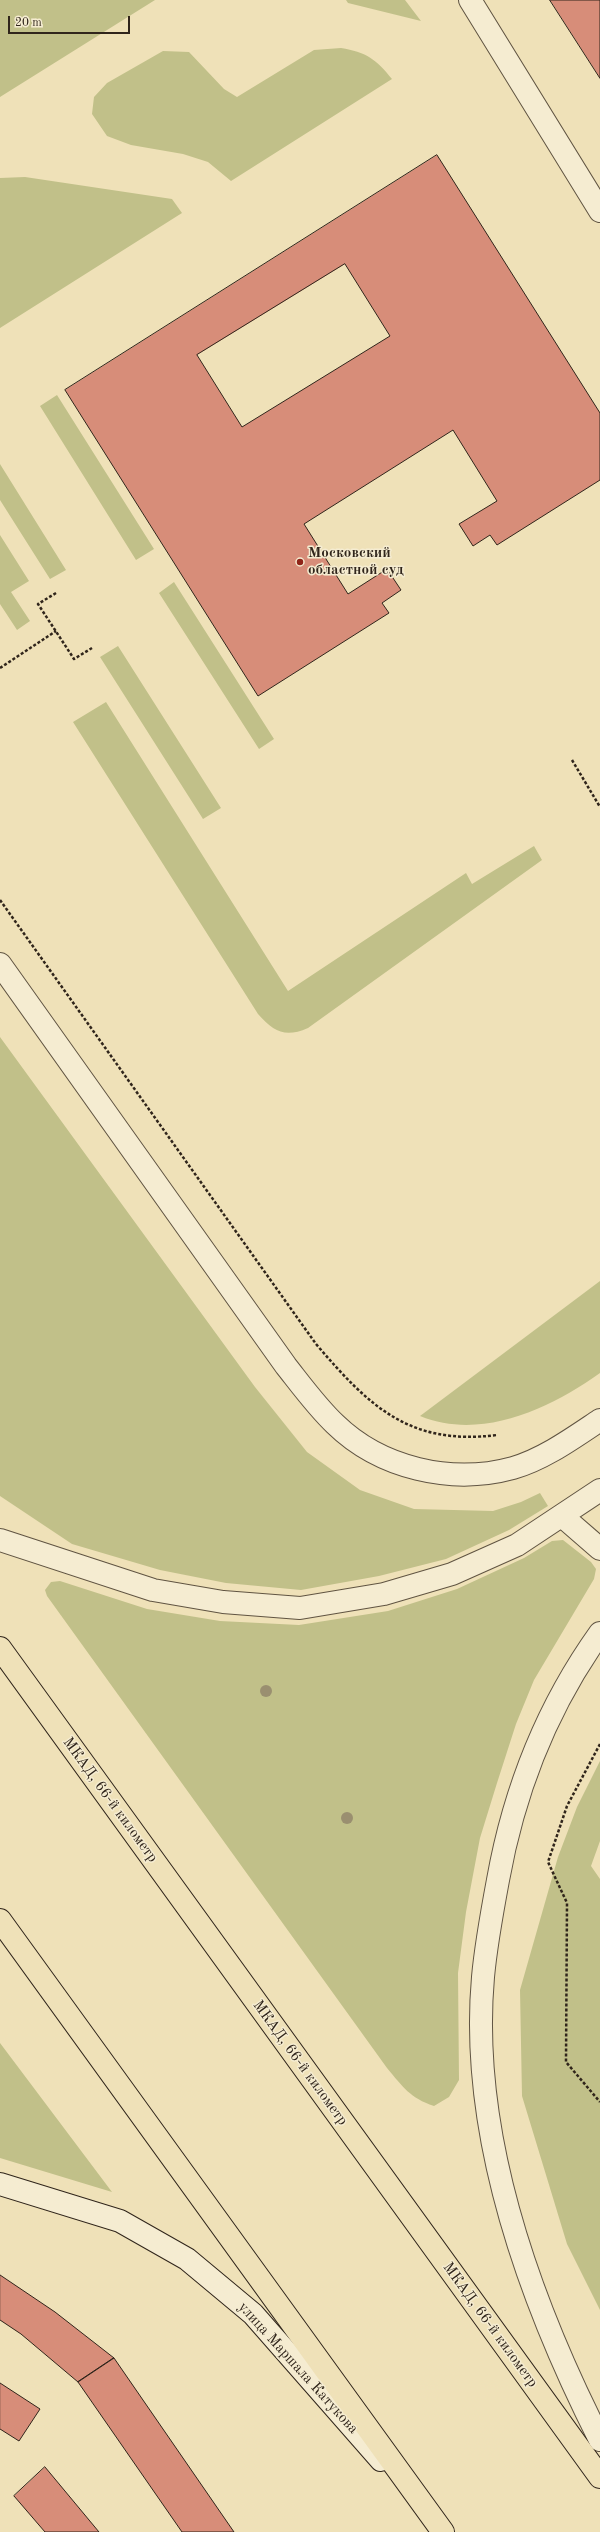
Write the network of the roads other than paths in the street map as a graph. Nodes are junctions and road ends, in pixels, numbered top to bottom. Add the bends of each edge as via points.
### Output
1 (470, 0) edge
2 (600, 211) edge
3 (0, 964) edge
4 (600, 1420) edge
5 (600, 1490) edge
6 (562, 1516) junction
7 (0, 1540) edge
8 (600, 1549) edge
9 (600, 1633) edge
10 (0, 1648) edge
11 (0, 1920) edge
12 (0, 2184) edge
13 (600, 2440) edge
14 (600, 2477) edge
15 (442, 2530) edge

1 - 2 street
3 - 4 street via 286,1366 335,1424 378,1456 422,1471 466,1474 513,1468 560,1447
5 - 6 street
6 - 7 street via 517,1544 452,1574 384,1594 300,1608 223,1602 153,1590
6 - 8 street
9 - 13 street via 560,1694 541,1736 519,1794 504,1846 490,1919 483,1979 483,2046 485,2089 512,2224 537,2298
10 - 14 highway, МКАД, 66-й километр
11 - 15 highway
12 - 15 street, улица Маршала Катукова via 120,2221 187,2259 253,2314

